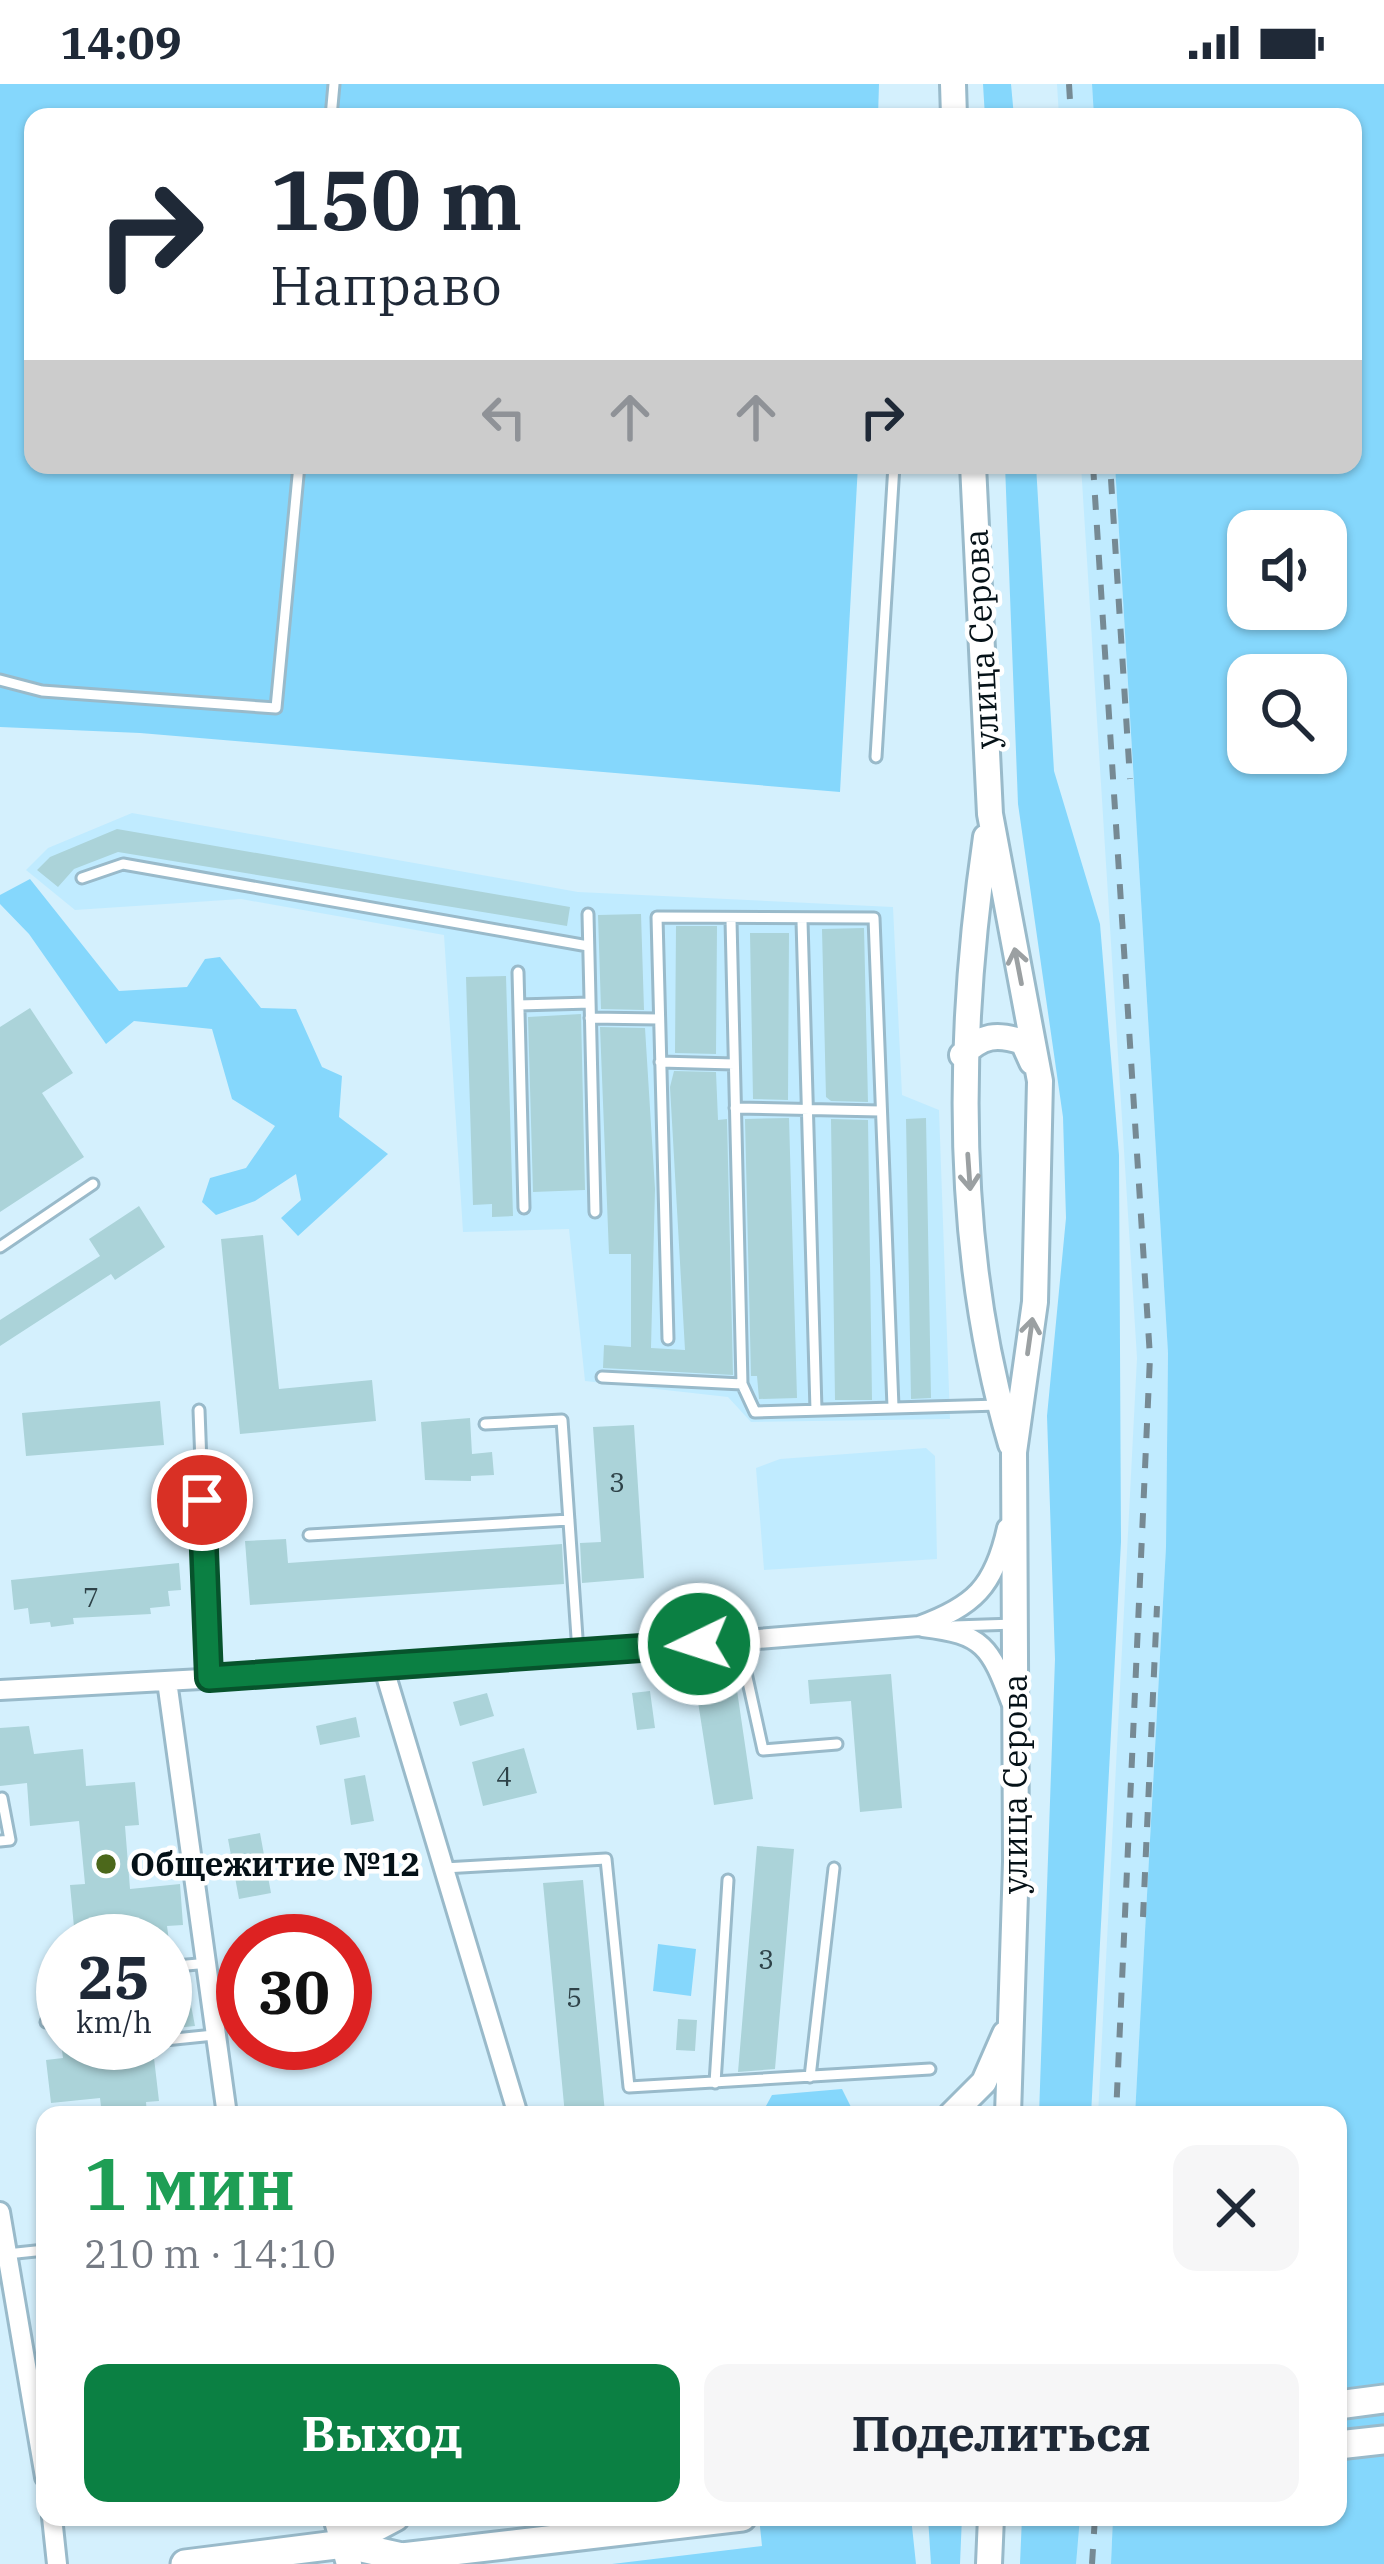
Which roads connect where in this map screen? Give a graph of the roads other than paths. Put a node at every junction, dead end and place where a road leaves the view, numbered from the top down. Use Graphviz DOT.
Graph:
graph roads {
  1 [pos="297,474"];
  2 [pos="892,474"];
  3 [pos="973,474"];
  4 [pos="0,680"];
  5 [pos="876,757"];
  6 [pos="990,814"];
  7 [pos="82,878"];
  8 [pos="587,914"];
  9 [pos="731,920"];
  10 [pos="802,921"];
  11 [pos="589,946"];
  12 [pos="518,972"];
  13 [pos="590,1003"];
  14 [pos="519,1005"];
  15 [pos="590,1018"];
  16 [pos="659,1019"];
  17 [pos="962,1055"];
  18 [pos="660,1062"];
  19 [pos="734,1064"];
  20 [pos="1040,1081"];
  21 [pos="735,1108"];
  22 [pos="805,1110"];
  23 [pos="880,1111"];
  24 [pos="93,1184"];
  25 [pos="524,1208"];
  26 [pos="595,1212"];
  27 [pos="0,1246"];
  28 [pos="668,1339"];
  29 [pos="602,1377"];
  30 [pos="742,1384"];
  31 [pos="999,1405"];
  32 [pos="893,1407"];
  33 [pos="199,1410"];
  34 [pos="816,1410"];
  35 [pos="485,1424"];
  36 [pos="1013,1452"];
  37 [pos="1014,1497"];
  38 [pos="568,1520"];
  39 [pos="309,1535"];
  40 [pos="1015,1624"];
  41 [pos="919,1626"];
  42 [pos="739,1641"];
  43 [pos="578,1652"];
  44 [pos="384,1669"];
  45 [pos="209,1678"];
  46 [pos="167,1682"];
  47 [pos="0,1688"];
  48 [pos="1016,1712"];
  49 [pos="837,1744"];
  50 [pos="2,1798"];
  51 [pos="0,1841"];
  52 [pos="444,1868"];
  53 [pos="834,1868"];
  54 [pos="728,1880"];
  55 [pos="209,1963"];
  56 [pos="192,1965"];
  57 [pos="216,2013"];
  58 [pos="1011,2021"];
  59 [pos="930,2069"];
  60 [pos="222,2070"];
  61 [pos="810,2077"];
  62 [pos="715,2083"];
  63 [pos="1008,2104"];
  64 [pos="225,2106"];
  65 [pos="515,2106"];
  66 [pos="963,2106"];
  67 [pos="0,2212"];
  68 [pos="36,2250"];
  69 [pos="7,2254"];
  70 [pos="1384,2399"];
  71 [pos="1347,2404"];
  72 [pos="36,2424"];
  73 [pos="1384,2440"];
  74 [pos="1347,2444"];
  75 [pos="53,2526"];
  76 [pos="376,2526"];
  77 [pos="670,2526"];
  78 [pos="991,2526"];
  79 [pos="343,2542"];
  80 [pos="57,2564"];
  81 [pos="184,2564"];
  82 [pos="988,2564"];
  1 -- 4 [label="lane"];
  2 -- 5 [label="lane"];
  3 -- 6 [label="street, улица Серова"];
  6 -- 17 [label="street, улица Серова"];
  20 -- 6 [label="street, улица Серова, one-way"];
  7 -- 11 [label="lane"];
  8 -- 11 [label="lane"];
  9 -- 10 [label="lane"];
  9 -- 16 [label="lane"];
  9 -- 19 [label="lane"];
  10 -- 22 [label="lane"];
  10 -- 23 [label="lane"];
  11 -- 13 [label="lane"];
  12 -- 14 [label="lane"];
  13 -- 14 [label="lane"];
  13 -- 15 [label="lane"];
  14 -- 25 [label="lane"];
  15 -- 16 [label="lane"];
  15 -- 26 [label="lane"];
  16 -- 18 [label="lane"];
  17 -- 20 [label="street"];
  17 -- 31 [label="street, улица Серова, one-way"];
  18 -- 19 [label="lane"];
  18 -- 28 [label="lane"];
  19 -- 21 [label="lane"];
  36 -- 20 [label="street, улица Серова, one-way"];
  21 -- 22 [label="lane"];
  21 -- 30 [label="lane"];
  22 -- 23 [label="lane"];
  22 -- 34 [label="lane"];
  23 -- 32 [label="lane"];
  24 -- 27 [label="lane"];
  29 -- 30 [label="lane"];
  30 -- 34 [label="lane"];
  31 -- 32 [label="lane"];
  31 -- 36 [label="street, улица Серова"];
  32 -- 34 [label="lane"];
  33 -- 45 [label="lane"];
  35 -- 38 [label="lane"];
  36 -- 37 [label="street, улица Серова"];
  37 -- 40 [label="street, улица Серова"];
  37 -- 41 [label="street"];
  38 -- 39 [label="lane"];
  38 -- 43 [label="lane"];
  40 -- 41 [label="lane"];
  40 -- 48 [label="street, улица Серова"];
  41 -- 42 [label="street"];
  41 -- 48 [label="street"];
  42 -- 43 [label="street"];
  42 -- 49 [label="lane"];
  43 -- 44 [label="street"];
  44 -- 45 [label="street"];
  44 -- 52 [label="street"];
  45 -- 46 [label="street"];
  46 -- 47 [label="street"];
  46 -- 55 [label="street"];
  48 -- 58 [label="street, улица Серова"];
  50 -- 51 [label="lane"];
  52 -- 62 [label="lane"];
  52 -- 65 [label="street"];
  53 -- 61 [label="lane"];
  54 -- 62 [label="lane"];
  55 -- 56 [label="lane"];
  55 -- 57 [label="street"];
  58 -- 63 [label="street, улица Серова"];
  58 -- 66 [label="street"];
  59 -- 61 [label="lane"];
  60 -- 64 [label="street"];
  61 -- 62 [label="lane"];
  67 -- 69 [label="street"];
  68 -- 69 [label="lane"];
  69 -- 72 [label="street"];
  70 -- 71 [label="main road"];
  73 -- 74 [label="main road"];
  75 -- 80 [label="street"];
  76 -- 79 [label="main road"];
  77 -- 79 [label="main road"];
  78 -- 82 [label="street"];
  79 -- 81 [label="main road"];
}
